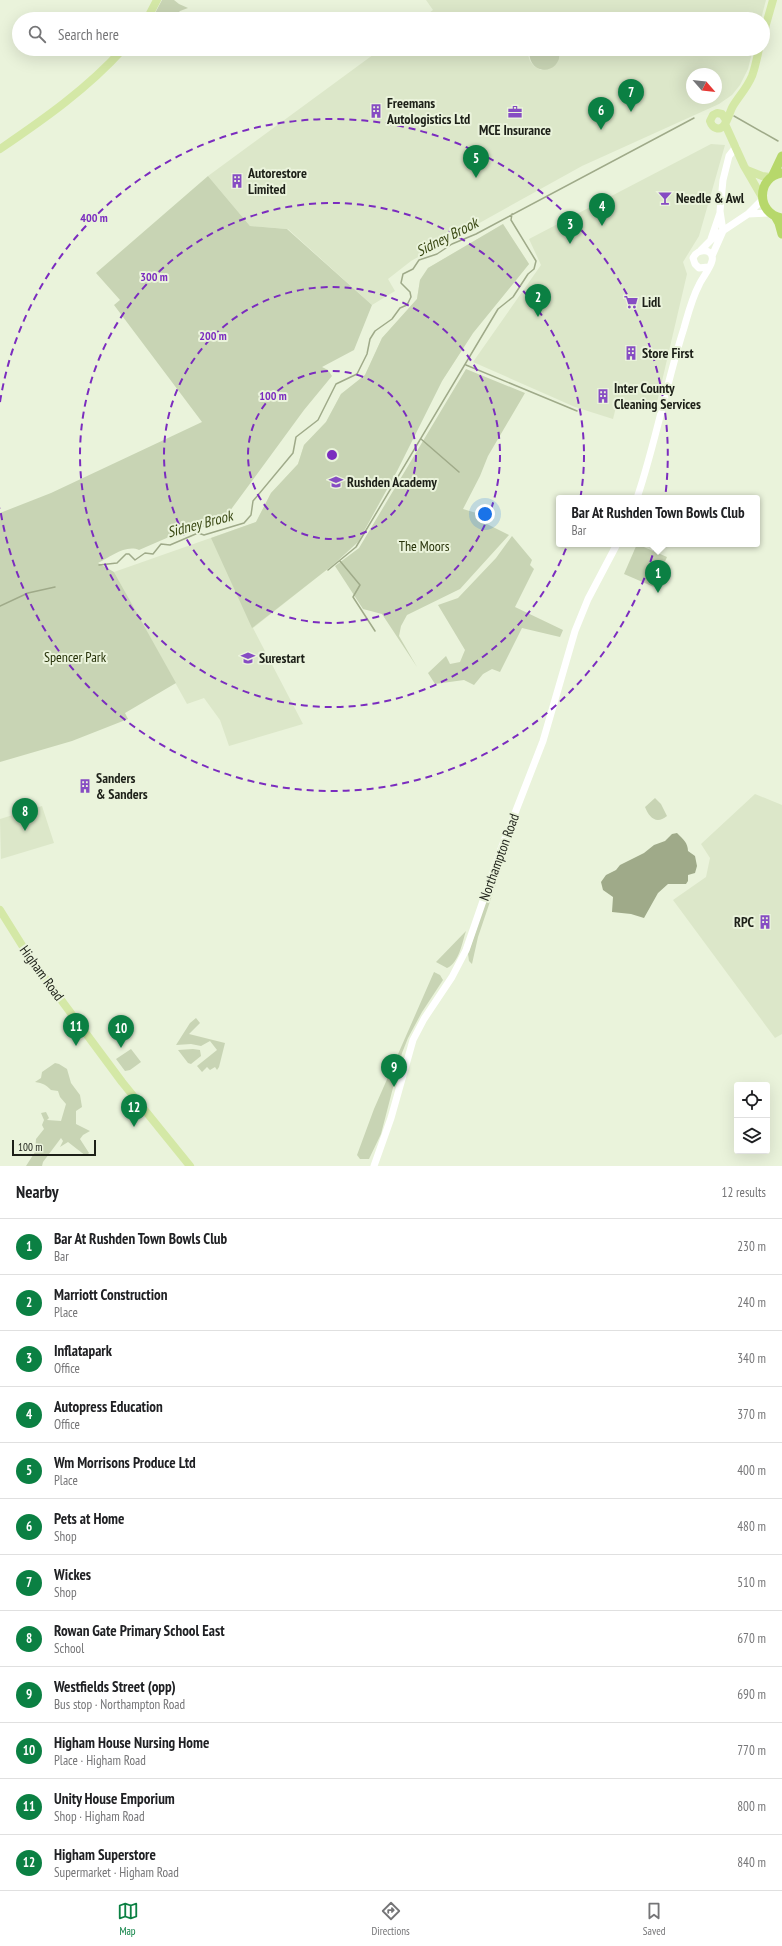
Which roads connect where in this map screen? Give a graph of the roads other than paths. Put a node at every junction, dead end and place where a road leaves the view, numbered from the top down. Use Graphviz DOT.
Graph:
graph roads {
  1 [pos="157,0"];
  2 [pos="773,0"];
  3 [pos="151,12"];
  4 [pos="770,12"];
  5 [pos="116,56"];
  6 [pos="758,56"];
  7 [pos="734,105"];
  8 [pos="720,113"];
  9 [pos="723,124"];
  10 [pos="736,147"];
  11 [pos="0,149"];
  12 [pos="782,156"];
  13 [pos="746,170"];
  14 [pos="775,175"];
  15 [pos="762,198"];
  16 [pos="720,211"];
  17 [pos="748,214"];
  18 [pos="776,216"];
  19 [pos="722,231"];
  20 [pos="782,234"];
  21 [pos="711,240"];
  22 [pos="701,250"];
  23 [pos="712,256"];
  24 [pos="698,267"];
  25 [pos="708,267"];
  26 [pos="699,285"];
  27 [pos="638,495"];
  28 [pos="615,547"];
  29 [pos="0,910"];
  30 [pos="190,1166"];
  31 [pos="374,1166"];
  1 -- 3 [label="main road"];
  2 -- 4 [label="main road"];
  5 -- 11 [label="main road"];
  6 -- 7 [label="main road"];
  7 -- 8 [label="main road"];
  7 -- 9 [label="main road"];
  8 -- 9 [label="main road"];
  8 -- 9 [label="main road"];
  9 -- 10 [label="main road"];
  10 -- 13 [label="main road"];
  10 -- 16 [label="main road"];
  12 -- 14 [label="highway"];
  13 -- 14 [label="main road"];
  13 -- 15 [label="main road"];
  14 -- 15 [label="highway"];
  15 -- 17 [label="main road"];
  15 -- 18 [label="highway"];
  16 -- 19 [label="main road"];
  16 -- 21 [label="main road"];
  17 -- 18 [label="main road"];
  17 -- 19 [label="main road"];
  18 -- 20 [label="highway"];
  19 -- 21 [label="main road"];
  19 -- 23 [label="main road"];
  21 -- 22 [label="main road"];
  22 -- 23 [label="main road"];
  22 -- 24 [label="main road"];
  23 -- 25 [label="main road"];
  24 -- 25 [label="main road"];
  24 -- 26 [label="main road"];
  25 -- 26 [label="main road"];
  26 -- 27 [label="main road"];
  28 -- 31 [label="main road, Northampton Road"];
  29 -- 30 [label="main road, Higham Road"];
}
